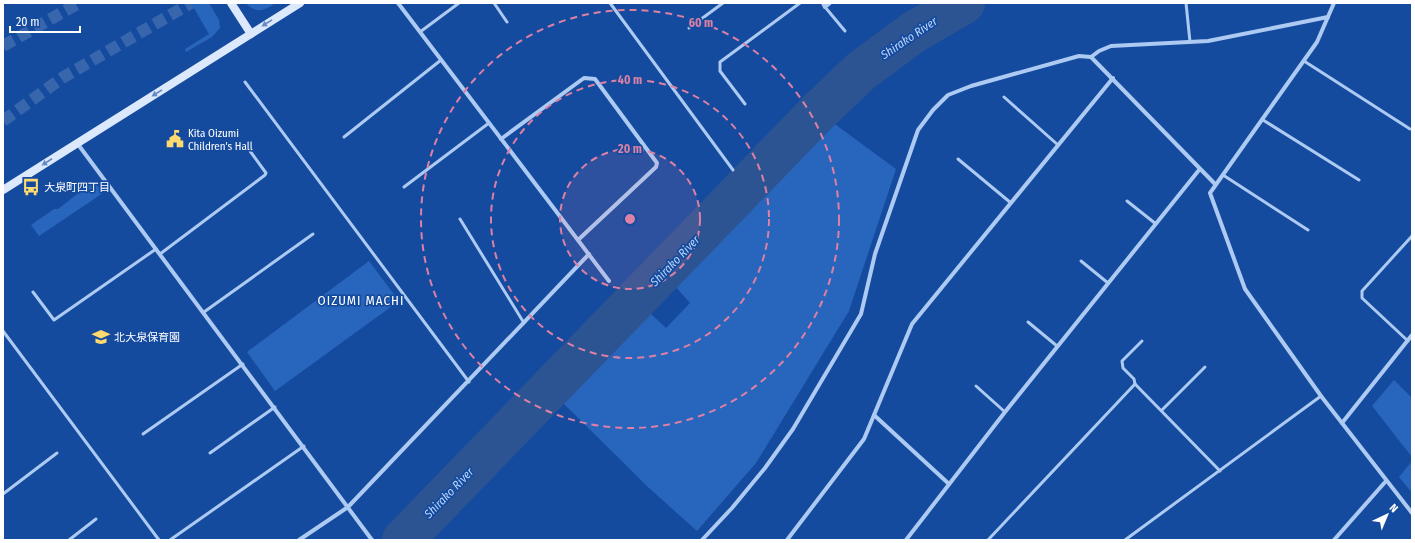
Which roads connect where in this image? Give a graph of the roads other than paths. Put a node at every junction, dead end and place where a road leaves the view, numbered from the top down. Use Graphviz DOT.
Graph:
graph roads {
  1 [pos="231,3"];
  2 [pos="300,3"];
  3 [pos="398,3"];
  4 [pos="460,3"];
  5 [pos="494,3"];
  6 [pos="610,3"];
  7 [pos="723,3"];
  8 [pos="800,3"];
  9 [pos="830,3"];
  10 [pos="1186,3"];
  11 [pos="1334,3"];
  12 [pos="824,5"];
  13 [pos="1328,17"];
  14 [pos="508,22"];
  15 [pos="689,28"];
  16 [pos="845,31"];
  17 [pos="420,32"];
  18 [pos="251,34"];
  19 [pos="1190,42"];
  20 [pos="1090,57"];
  21 [pos="441,60"];
  22 [pos="1304,61"];
  23 [pos="1113,78"];
  24 [pos="245,82"];
  25 [pos="1004,97"];
  26 [pos="745,104"];
  27 [pos="1263,120"];
  28 [pos="489,123"];
  29 [pos="1410,129"];
  30 [pos="344,136"];
  31 [pos="501,139"];
  32 [pos="77,143"];
  33 [pos="1058,145"];
  34 [pos="250,151"];
  35 [pos="958,159"];
  36 [pos="733,170"];
  37 [pos="1200,170"];
  38 [pos="1223,175"];
  39 [pos="1359,180"];
  40 [pos="1215,184"];
  41 [pos="404,187"];
  42 [pos="3,190"];
  43 [pos="1127,201"];
  44 [pos="1011,203"];
  45 [pos="460,219"];
  46 [pos="1156,224"];
  47 [pos="1308,230"];
  48 [pos="313,234"];
  49 [pos="1412,236"];
  50 [pos="578,240"];
  51 [pos="156,249"];
  52 [pos="160,254"];
  53 [pos="589,254"];
  54 [pos="1081,261"];
  55 [pos="609,281"];
  56 [pos="1108,283"];
  57 [pos="33,292"];
  58 [pos="204,312"];
  59 [pos="1028,322"];
  60 [pos="524,323"];
  61 [pos="3,331"];
  62 [pos="1412,335"];
  63 [pos="1142,341"];
  64 [pos="1408,341"];
  65 [pos="1057,346"];
  66 [pos="243,364"];
  67 [pos="1205,367"];
  68 [pos="468,382"];
  69 [pos="1135,384"];
  70 [pos="976,386"];
  71 [pos="1321,396"];
  72 [pos="275,407"];
  73 [pos="1162,410"];
  74 [pos="1004,412"];
  75 [pos="874,414"];
  76 [pos="1342,423"];
  77 [pos="142,434"];
  78 [pos="304,446"];
  79 [pos="57,452"];
  80 [pos="210,453"];
  81 [pos="1220,471"];
  82 [pos="1386,481"];
  83 [pos="949,484"];
  84 [pos="3,494"];
  85 [pos="348,507"];
  86 [pos="1412,512"];
  87 [pos="96,519"];
  88 [pos="69,540"];
  89 [pos="159,540"];
  90 [pos="170,540"];
  91 [pos="299,540"];
  92 [pos="372,540"];
  93 [pos="702,540"];
  94 [pos="787,540"];
  95 [pos="906,540"];
  96 [pos="988,540"];
  97 [pos="1125,540"];
  98 [pos="1334,540"];
  1 -- 18 [label="street"];
  2 -- 18 [label="street, one-way"];
  3 -- 17 [label="street"];
  4 -- 17 [label="lane"];
  5 -- 14 [label="lane"];
  6 -- 36 [label="lane"];
  7 -- 15 [label="lane"];
  8 -- 26 [label="lane"];
  9 -- 12 [label="street"];
  10 -- 19 [label="lane"];
  11 -- 13 [label="street"];
  12 -- 16 [label="lane"];
  13 -- 19 [label="street"];
  13 -- 22 [label="street"];
  17 -- 21 [label="street"];
  18 -- 32 [label="street, one-way"];
  19 -- 20 [label="street"];
  20 -- 23 [label="street"];
  20 -- 93 [label="street"];
  21 -- 28 [label="street"];
  21 -- 30 [label="lane"];
  22 -- 27 [label="street"];
  22 -- 29 [label="lane"];
  23 -- 33 [label="street"];
  23 -- 37 [label="street"];
  24 -- 68 [label="lane"];
  25 -- 33 [label="lane"];
  27 -- 38 [label="street"];
  27 -- 39 [label="lane"];
  28 -- 31 [label="street"];
  28 -- 41 [label="lane"];
  31 -- 50 [label="street"];
  31 -- 50 [label="street"];
  32 -- 42 [label="street, one-way"];
  32 -- 51 [label="street"];
  33 -- 44 [label="street"];
  34 -- 52 [label="lane"];
  35 -- 44 [label="lane"];
  37 -- 40 [label="street"];
  37 -- 46 [label="street"];
  38 -- 40 [label="street"];
  38 -- 47 [label="lane"];
  40 -- 71 [label="street"];
  43 -- 46 [label="lane"];
  44 -- 75 [label="street"];
  45 -- 60 [label="lane"];
  46 -- 56 [label="street"];
  48 -- 58 [label="lane"];
  49 -- 64 [label="lane"];
  50 -- 53 [label="street"];
  51 -- 52 [label="street"];
  51 -- 57 [label="lane"];
  52 -- 58 [label="street"];
  53 -- 55 [label="street"];
  53 -- 60 [label="street"];
  54 -- 56 [label="lane"];
  56 -- 65 [label="street"];
  58 -- 66 [label="street"];
  59 -- 65 [label="lane"];
  60 -- 68 [label="street"];
  61 -- 89 [label="lane"];
  62 -- 64 [label="street"];
  63 -- 69 [label="lane"];
  64 -- 76 [label="street"];
  65 -- 74 [label="street"];
  66 -- 72 [label="street"];
  66 -- 77 [label="lane"];
  67 -- 73 [label="lane"];
  68 -- 85 [label="street"];
  69 -- 73 [label="lane"];
  69 -- 96 [label="lane"];
  70 -- 74 [label="lane"];
  71 -- 76 [label="street"];
  71 -- 81 [label="lane"];
  72 -- 78 [label="street"];
  72 -- 80 [label="lane"];
  73 -- 81 [label="lane"];
  74 -- 83 [label="street"];
  75 -- 83 [label="street"];
  75 -- 94 [label="street"];
  76 -- 82 [label="street"];
  78 -- 85 [label="street"];
  78 -- 90 [label="lane"];
  79 -- 84 [label="lane"];
  81 -- 97 [label="lane"];
  82 -- 86 [label="street"];
  82 -- 98 [label="street"];
  83 -- 95 [label="street"];
  85 -- 91 [label="street"];
  85 -- 92 [label="street"];
  87 -- 88 [label="lane"];
}
